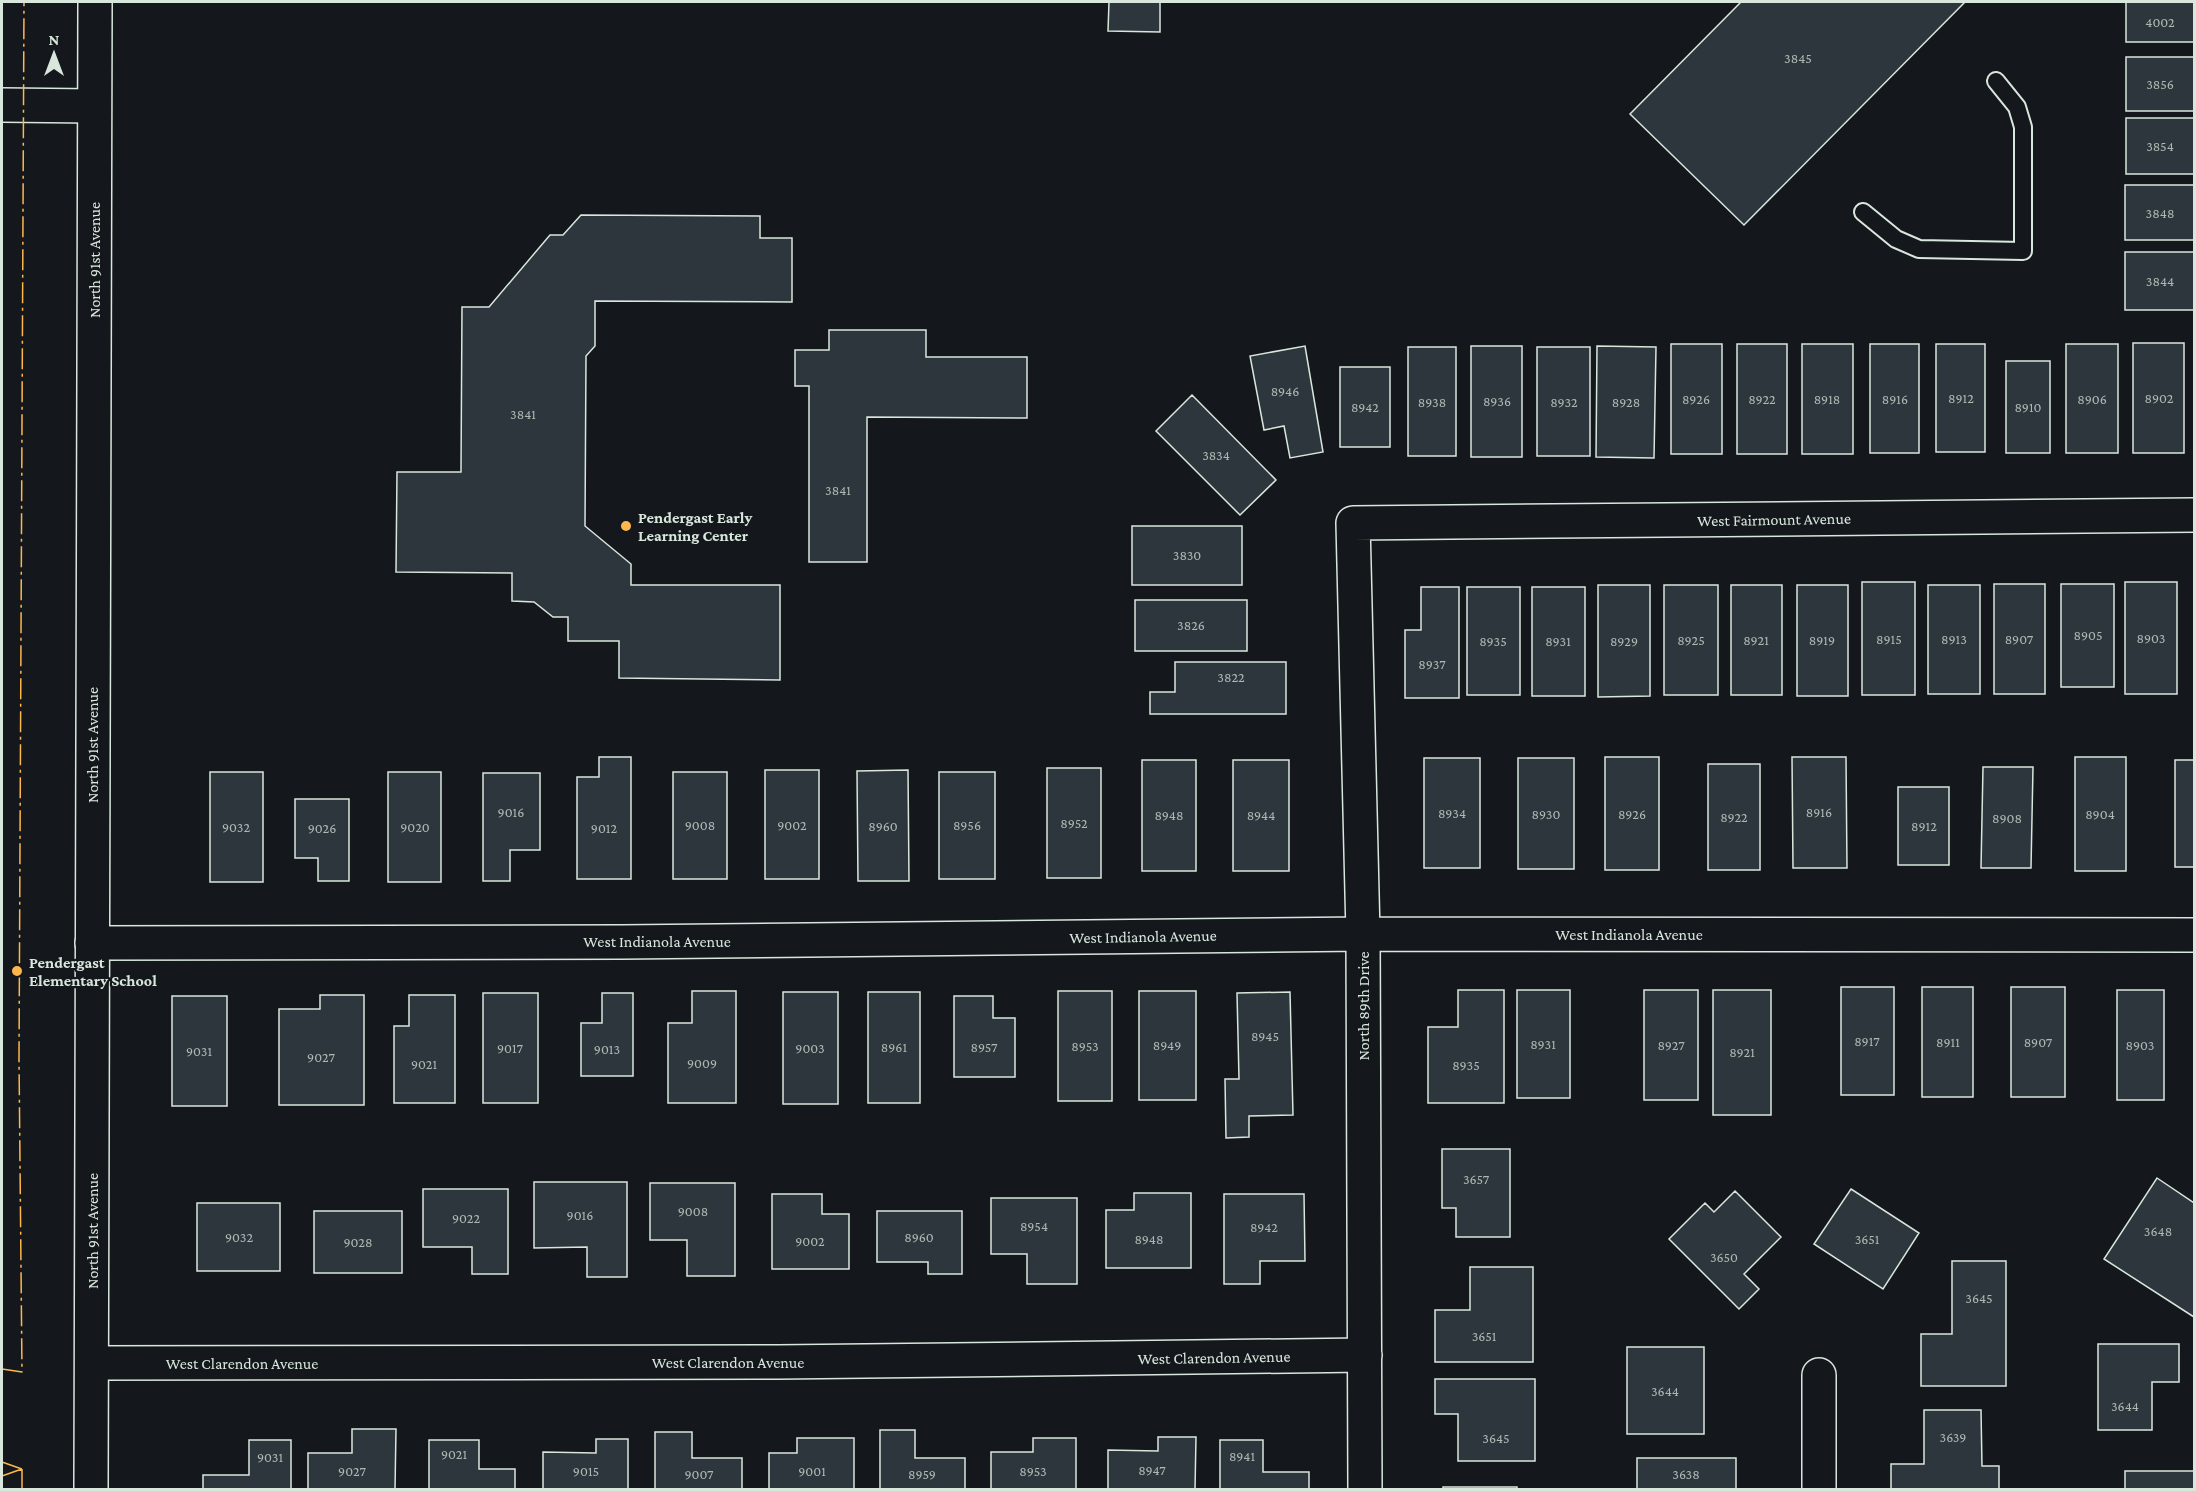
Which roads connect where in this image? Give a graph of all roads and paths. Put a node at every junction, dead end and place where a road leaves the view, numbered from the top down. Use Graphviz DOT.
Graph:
graph roads {
  1 [pos="95,2"];
  2 [pos="1995,81"];
  3 [pos="2,105"];
  4 [pos="94,106"];
  5 [pos="1863,212"];
  6 [pos="2194,515"];
  7 [pos="1353,523"];
  8 [pos="1363,934"];
  9 [pos="2194,935"];
  10 [pos="92,943"];
  11 [pos="1365,1355"];
  12 [pos="92,1363"];
  13 [pos="1819,1375"];
  14 [pos="91,1490"];
  15 [pos="1365,1490"];
  16 [pos="1819,1490"];
  1 -- 4 [label="street, North 91st Avenue"];
  2 -- 5 [label="lane"];
  3 -- 4 [label="street"];
  4 -- 10 [label="street, North 91st Avenue"];
  6 -- 7 [label="street, West Fairmount Avenue"];
  7 -- 8 [label="street, North 89th Drive"];
  8 -- 9 [label="street, West Indianola Avenue"];
  8 -- 10 [label="street, West Indianola Avenue"];
  8 -- 11 [label="street, North 89th Drive"];
  10 -- 12 [label="street, North 91st Avenue"];
  11 -- 12 [label="street, West Clarendon Avenue"];
  11 -- 15 [label="street, North 89th Drive"];
  12 -- 14 [label="street, North 91st Avenue"];
  13 -- 16 [label="street"];
}
